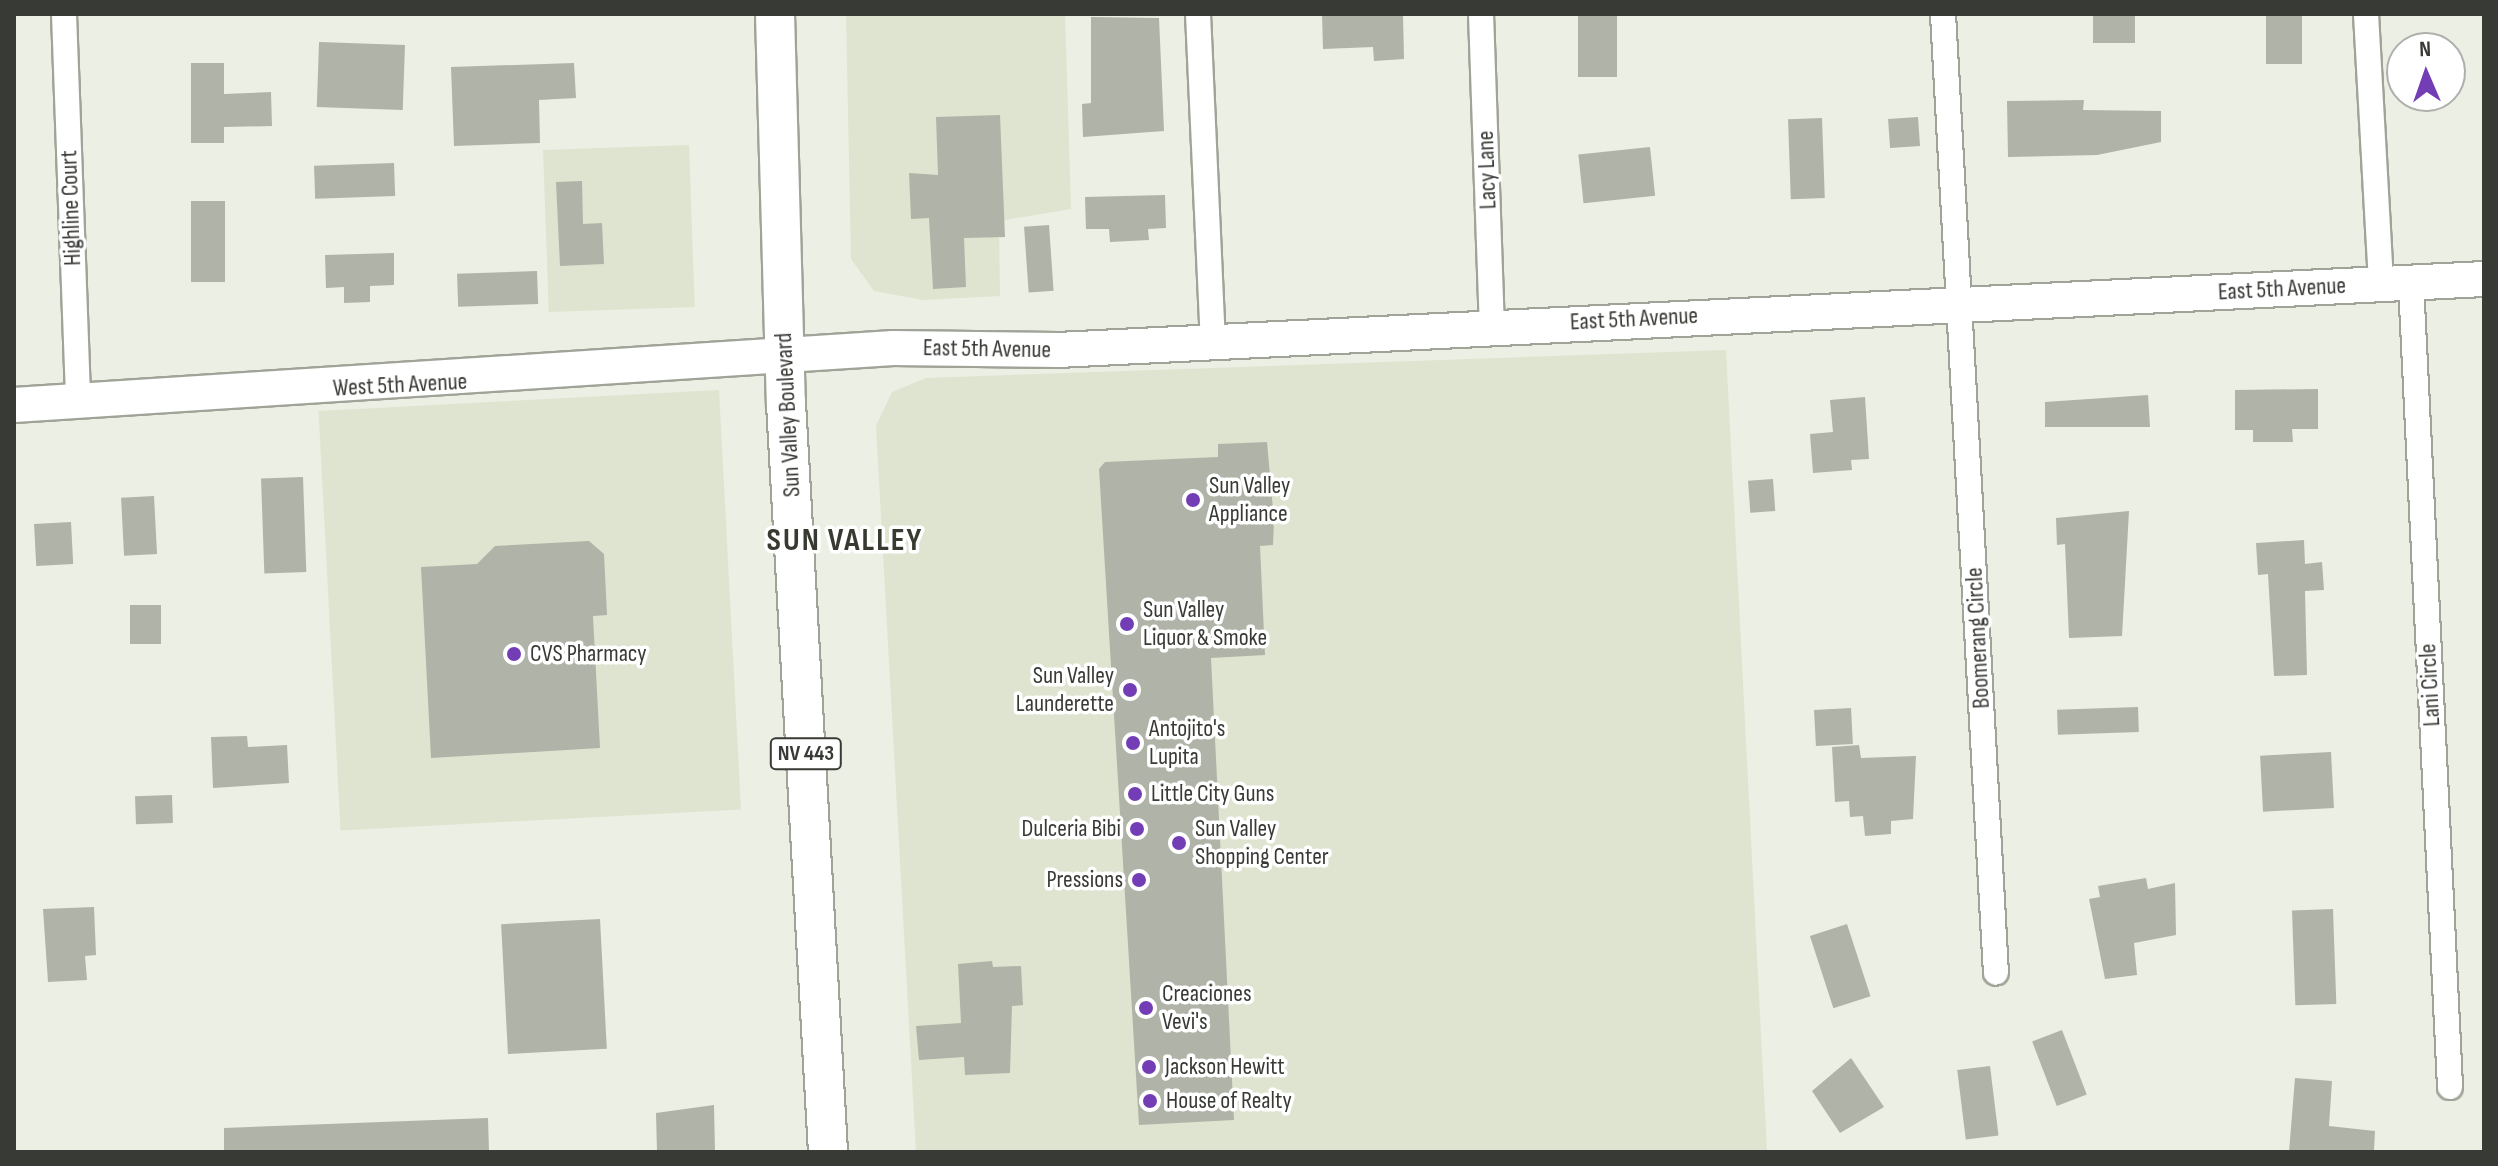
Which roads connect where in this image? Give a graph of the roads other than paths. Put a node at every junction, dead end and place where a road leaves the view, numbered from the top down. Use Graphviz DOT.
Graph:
graph roads {
  1 [pos="64,14"];
  2 [pos="775,14"];
  3 [pos="1198,14"];
  4 [pos="1481,14"];
  5 [pos="1943,14"];
  6 [pos="2366,14"];
  7 [pos="2484,279"];
  8 [pos="2396,283"];
  9 [pos="1959,304"];
  10 [pos="1492,326"];
  11 [pos="1213,340"];
  12 [pos="785,356"];
  13 [pos="78,402"];
  14 [pos="14,405"];
  15 [pos="1996,973"];
  16 [pos="2450,1087"];
  17 [pos="828,1152"];
  1 -- 13 [label="street, Highline Court"];
  2 -- 12 [label="main road, Sun Valley Boulevard / NV 443"];
  3 -- 11 [label="street"];
  4 -- 10 [label="street, Lacy Lane"];
  5 -- 9 [label="street, Boomerang Circle"];
  6 -- 8 [label="street, Lani Circle"];
  7 -- 8 [label="street, East 5th Avenue"];
  8 -- 9 [label="street, East 5th Avenue"];
  8 -- 16 [label="street, Lani Circle"];
  9 -- 10 [label="street, East 5th Avenue"];
  9 -- 15 [label="street, Boomerang Circle"];
  10 -- 11 [label="street, East 5th Avenue"];
  11 -- 12 [label="street, East 5th Avenue"];
  12 -- 13 [label="street, West 5th Avenue"];
  12 -- 17 [label="main road, Sun Valley Boulevard / NV 443"];
  13 -- 14 [label="street, West 5th Avenue"];
}
